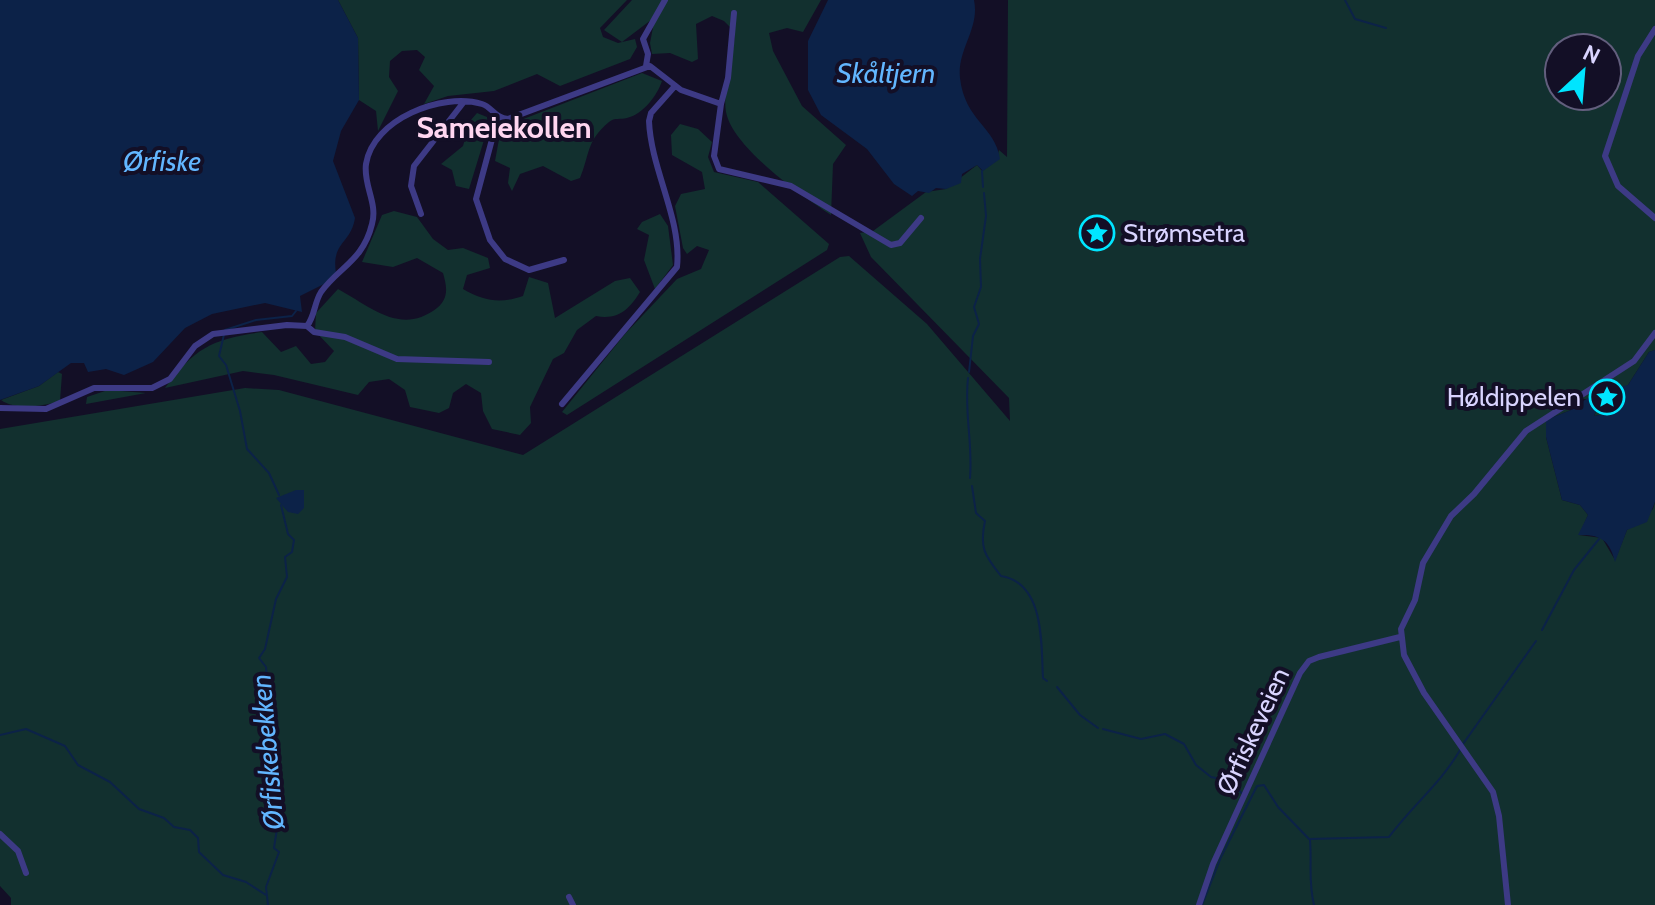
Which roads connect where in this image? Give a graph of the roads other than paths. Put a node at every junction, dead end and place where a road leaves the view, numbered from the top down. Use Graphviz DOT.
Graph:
graph roads {
  1 [pos="665,0"];
  2 [pos="734,13"];
  3 [pos="1655,29"];
  4 [pos="646,66"];
  5 [pos="675,86"];
  6 [pos="463,103"];
  7 [pos="721,104"];
  8 [pos="498,117"];
  9 [pos="421,214"];
  10 [pos="921,218"];
  11 [pos="1655,218"];
  12 [pos="564,260"];
  13 [pos="304,326"];
  14 [pos="1655,333"];
  15 [pos="489,362"];
  16 [pos="562,404"];
  17 [pos="0,408"];
  18 [pos="1400,637"];
  19 [pos="0,834"];
  20 [pos="26,873"];
  21 [pos="569,897"];
  22 [pos="573,905"];
  23 [pos="1199,905"];
  24 [pos="1508,905"];
  1 -- 4 [label="street"];
  2 -- 7 [label="street"];
  3 -- 11 [label="street"];
  4 -- 5 [label="street"];
  4 -- 8 [label="street"];
  5 -- 7 [label="street"];
  5 -- 16 [label="street"];
  6 -- 8 [label="street"];
  6 -- 9 [label="street"];
  6 -- 13 [label="street"];
  7 -- 10 [label="street"];
  8 -- 12 [label="street"];
  13 -- 15 [label="street"];
  13 -- 17 [label="street"];
  14 -- 18 [label="street"];
  18 -- 23 [label="street, Ørfiskeveien"];
  18 -- 24 [label="street"];
  19 -- 20 [label="street"];
  21 -- 22 [label="street"];
}
